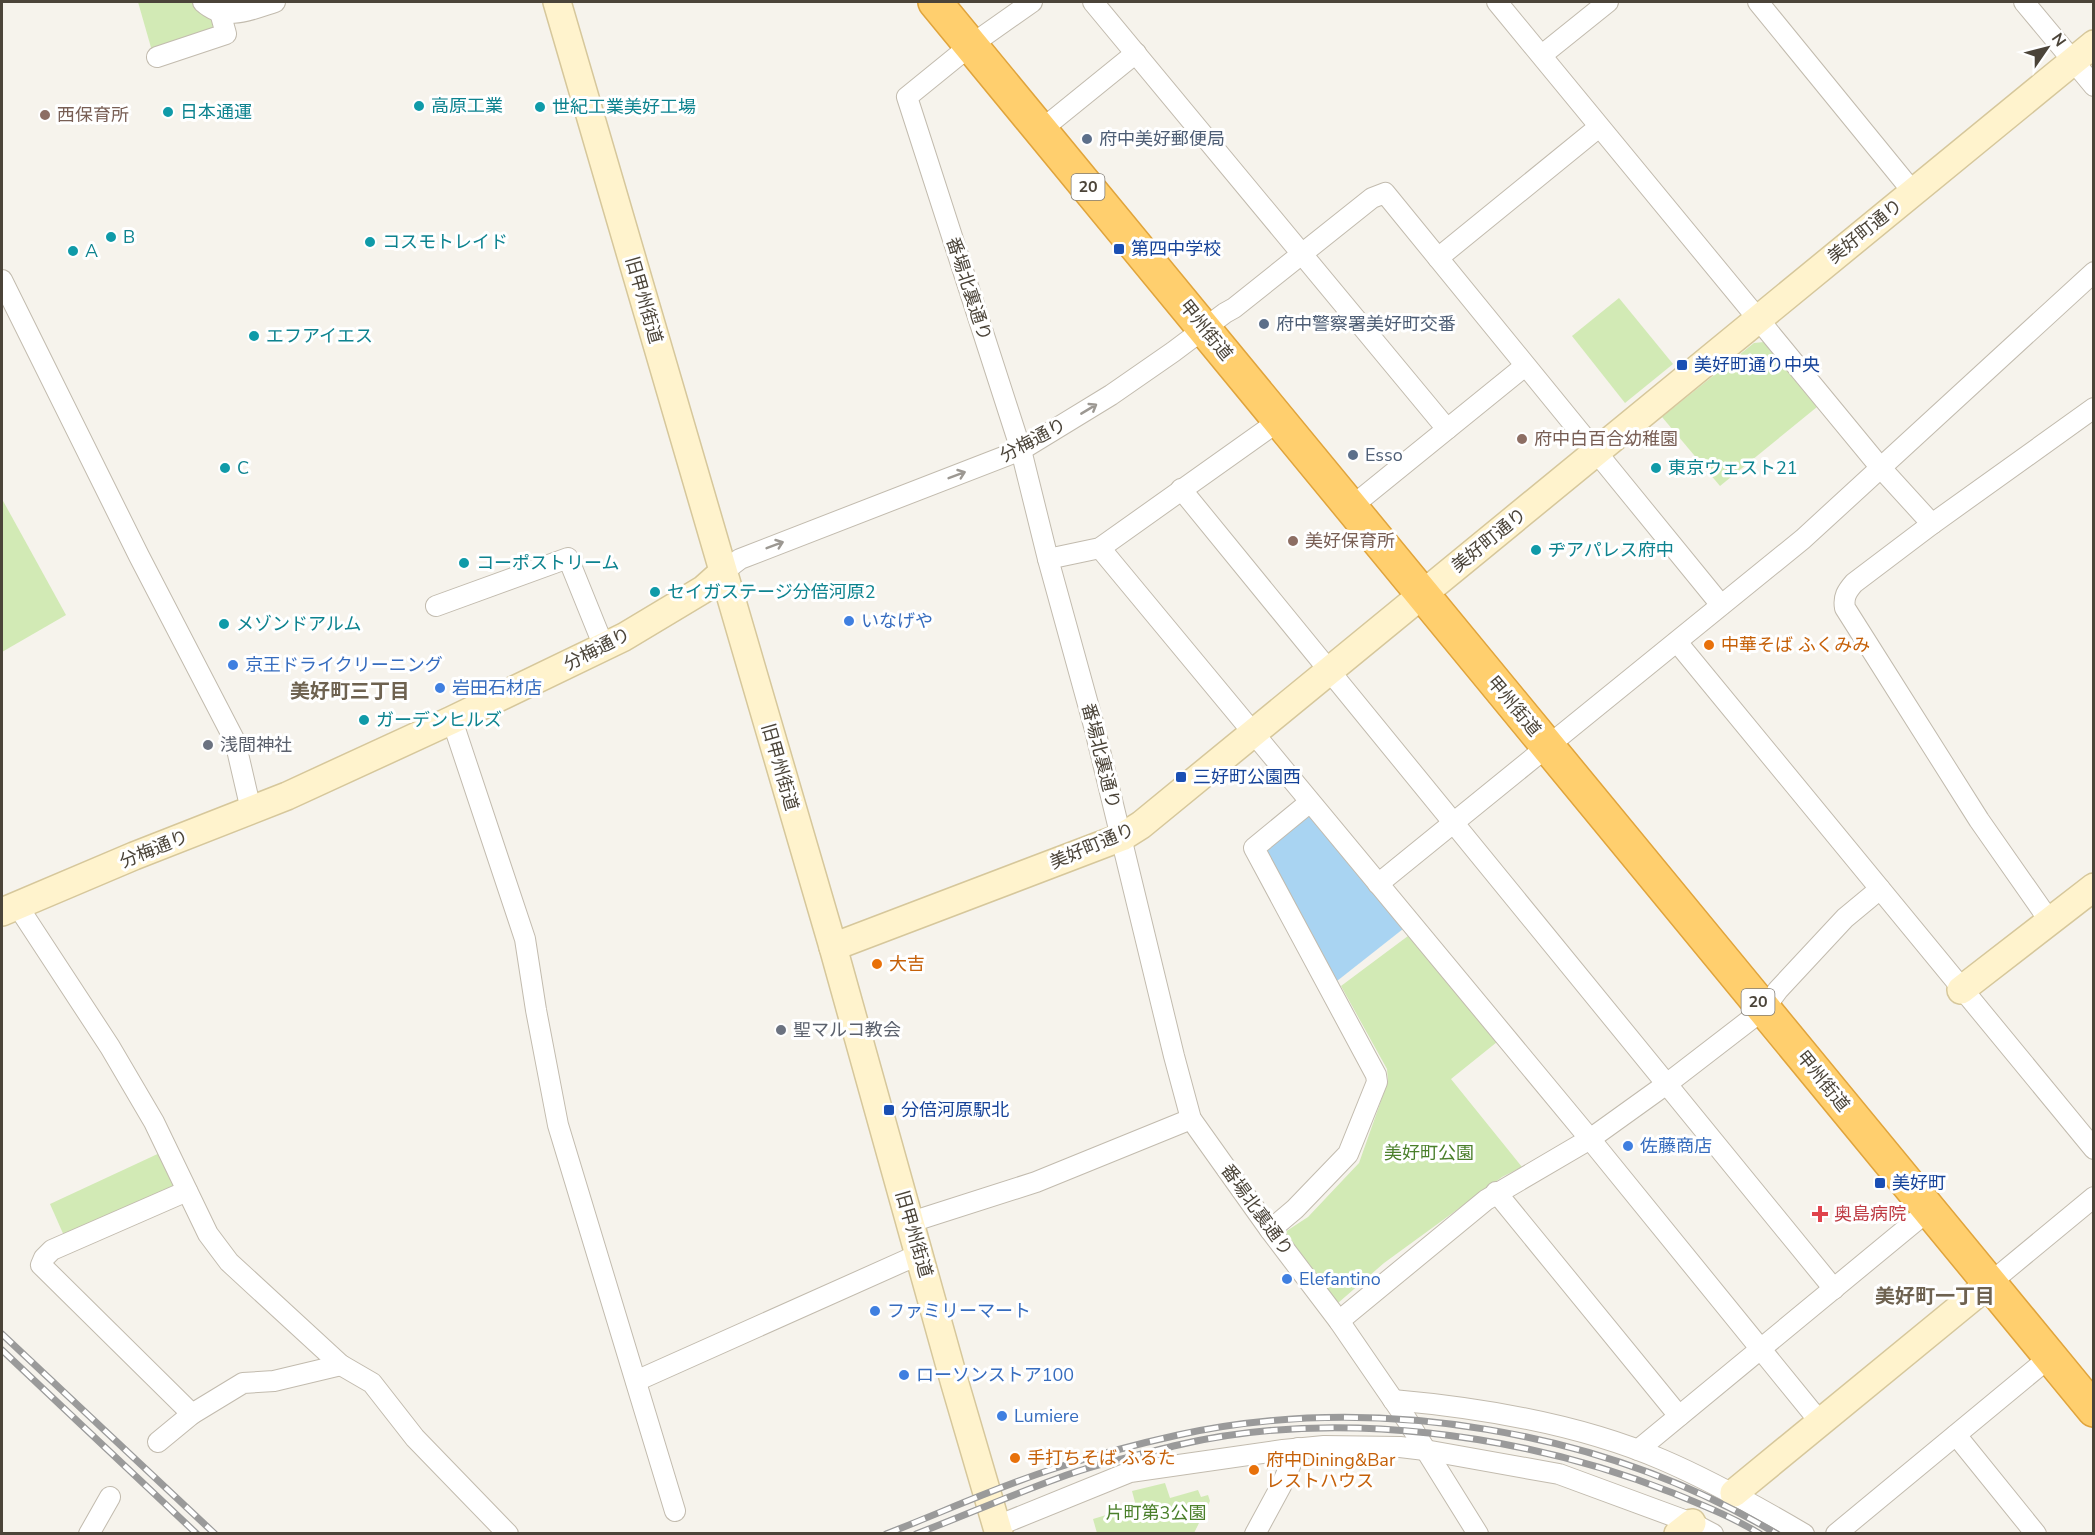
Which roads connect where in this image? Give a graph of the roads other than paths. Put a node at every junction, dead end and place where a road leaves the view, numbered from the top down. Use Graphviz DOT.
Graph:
graph roads {
  1 [pos="203,2"];
  2 [pos="275,2"];
  3 [pos="557,2"];
  4 [pos="936,2"];
  5 [pos="1032,2"];
  6 [pos="1093,2"];
  7 [pos="1497,2"];
  8 [pos="1608,2"];
  9 [pos="1758,2"];
  10 [pos="2024,2"];
  11 [pos="220,12"];
  12 [pos="2094,44"];
  13 [pos="971,45"];
  14 [pos="1136,53"];
  15 [pos="1542,56"];
  16 [pos="157,57"];
  17 [pos="2073,61"];
  18 [pos="2094,87"];
  19 [pos="1599,127"];
  20 [pos="1041,130"];
  21 [pos="1914,192"];
  22 [pos="1303,254"];
  23 [pos="1438,258"];
  24 [pos="2094,272"];
  25 [pos="2,280"];
  26 [pos="1757,320"];
  27 [pos="1205,328"];
  28 [pos="1525,366"];
  29 [pos="2094,408"];
  30 [pos="1280,420"];
  31 [pos="1447,429"];
  32 [pos="1021,450"];
  33 [pos="1596,452"];
  34 [pos="1880,467"];
  35 [pos="1181,489"];
  36 [pos="1351,507"];
  37 [pos="1932,524"];
  38 [pos="1100,548"];
  39 [pos="1048,559"];
  40 [pos="723,572"];
  41 [pos="1422,594"];
  42 [pos="1721,605"];
  43 [pos="436,606"];
  44 [pos="1677,642"];
  45 [pos="604,647"];
  46 [pos="1329,671"];
  47 [pos="452,720"];
  48 [pos="1254,733"];
  49 [pos="1548,748"];
  50 [pos="1310,802"];
  51 [pos="251,810"];
  52 [pos="1454,824"];
  53 [pos="1122,837"];
  54 [pos="1378,884"];
  55 [pos="2094,887"];
  56 [pos="1880,889"];
  57 [pos="9,908"];
  58 [pos="2049,920"];
  59 [pos="833,947"];
  60 [pos="1961,990"];
  61 [pos="1764,1009"];
  62 [pos="1668,1083"];
  63 [pos="1191,1119"];
  64 [pos="1590,1139"];
  65 [pos="2094,1149"];
  66 [pos="188,1191"];
  67 [pos="1496,1192"];
  68 [pos="2094,1197"];
  69 [pos="1929,1210"];
  70 [pos="911,1222"];
  71 [pos="1270,1230"];
  72 [pos="920,1254"];
  73 [pos="1990,1283"];
  74 [pos="1834,1289"];
  75 [pos="1339,1321"];
  76 [pos="1760,1350"];
  77 [pos="2050,1357"];
  78 [pos="341,1365"];
  79 [pos="636,1381"];
  80 [pos="1393,1400"];
  81 [pos="2094,1410"];
  82 [pos="192,1414"];
  83 [pos="1679,1416"];
  84 [pos="1820,1422"];
  85 [pos="1956,1435"];
  86 [pos="158,1442"];
  87 [pos="1298,1448"];
  88 [pos="1425,1450"];
  89 [pos="1638,1450"];
  90 [pos="1734,1493"];
  91 [pos="110,1497"];
  92 [pos="675,1511"];
  93 [pos="998,1530"];
  94 [pos="1694,1530"];
  95 [pos="90,1533"];
  96 [pos="508,1533"];
  97 [pos="1255,1533"];
  98 [pos="1478,1533"];
  99 [pos="1804,1533"];
  100 [pos="1836,1533"];
  101 [pos="2036,1533"];
  1 -- 11 [label="street"];
  2 -- 11 [label="street"];
  3 -- 40 [label="street, 旧甲州街道"];
  4 -- 13 [label="highway, 甲州街道 / 20"];
  5 -- 13 [label="street"];
  6 -- 14 [label="street"];
  7 -- 15 [label="street"];
  8 -- 15 [label="street"];
  9 -- 21 [label="street"];
  10 -- 17 [label="street"];
  11 -- 16 [label="street"];
  12 -- 17 [label="street, 美好町通り"];
  13 -- 20 [label="highway, 甲州街道 / 20"];
  13 -- 32 [label="street, 番場北裏通り"];
  14 -- 20 [label="street"];
  14 -- 22 [label="street"];
  15 -- 19 [label="street"];
  17 -- 18 [label="street"];
  17 -- 21 [label="street, 美好町通り"];
  19 -- 23 [label="street"];
  19 -- 26 [label="street"];
  20 -- 27 [label="highway, 甲州街道 / 20"];
  21 -- 26 [label="street, 美好町通り"];
  22 -- 23 [label="street, 分梅通り"];
  22 -- 27 [label="street, 分梅通り"];
  22 -- 31 [label="street"];
  23 -- 28 [label="street"];
  24 -- 34 [label="street"];
  25 -- 51 [label="street"];
  26 -- 33 [label="street, 美好町通り"];
  26 -- 34 [label="street"];
  27 -- 30 [label="highway, 甲州街道 / 20"];
  32 -- 27 [label="street, 分梅通り, one-way"];
  28 -- 31 [label="street"];
  28 -- 33 [label="street"];
  29 -- 37 [label="street"];
  30 -- 35 [label="street"];
  30 -- 36 [label="highway, 甲州街道 / 20"];
  31 -- 36 [label="street"];
  32 -- 39 [label="street, 番場北裏通り"];
  40 -- 32 [label="street, 分梅通り, one-way"];
  33 -- 41 [label="street, 美好町通り"];
  33 -- 42 [label="street"];
  34 -- 37 [label="street"];
  34 -- 42 [label="street"];
  35 -- 38 [label="street"];
  35 -- 46 [label="street"];
  36 -- 41 [label="highway, 甲州街道 / 20"];
  37 -- 58 [label="street"];
  38 -- 39 [label="street"];
  38 -- 48 [label="street"];
  39 -- 53 [label="street, 番場北裏通り"];
  40 -- 45 [label="street, 分梅通り"];
  40 -- 59 [label="street, 旧甲州街道"];
  41 -- 46 [label="street, 美好町通り"];
  41 -- 49 [label="highway, 甲州街道 / 20"];
  42 -- 44 [label="street"];
  43 -- 45 [label="street"];
  44 -- 49 [label="street"];
  44 -- 56 [label="street"];
  45 -- 47 [label="street, 分梅通り"];
  46 -- 48 [label="street, 美好町通り"];
  46 -- 52 [label="street"];
  47 -- 51 [label="street, 分梅通り"];
  47 -- 79 [label="street"];
  48 -- 50 [label="street"];
  48 -- 53 [label="street, 美好町通り"];
  49 -- 52 [label="street"];
  49 -- 61 [label="highway, 甲州街道 / 20"];
  50 -- 54 [label="street"];
  50 -- 71 [label="street"];
  51 -- 57 [label="street, 分梅通り"];
  52 -- 54 [label="street"];
  52 -- 62 [label="street"];
  53 -- 59 [label="street, 美好町通り"];
  53 -- 63 [label="street, 番場北裏通り"];
  54 -- 64 [label="street"];
  55 -- 58 [label="street"];
  56 -- 60 [label="street"];
  56 -- 61 [label="street"];
  57 -- 66 [label="street"];
  58 -- 60 [label="street"];
  59 -- 70 [label="street, 旧甲州街道"];
  60 -- 65 [label="street"];
  61 -- 62 [label="street"];
  61 -- 69 [label="highway, 甲州街道 / 20"];
  62 -- 64 [label="street"];
  62 -- 74 [label="street"];
  63 -- 70 [label="street"];
  63 -- 71 [label="street, 番場北裏通り"];
  64 -- 67 [label="street"];
  64 -- 76 [label="street"];
  66 -- 78 [label="street"];
  66 -- 82 [label="street"];
  67 -- 75 [label="street"];
  67 -- 83 [label="street"];
  68 -- 73 [label="street"];
  69 -- 73 [label="highway, 甲州街道 / 20"];
  69 -- 74 [label="street"];
  70 -- 72 [label="street, 旧甲州街道"];
  71 -- 75 [label="street, 番場北裏通り"];
  72 -- 79 [label="street"];
  72 -- 93 [label="street, 旧甲州街道"];
  73 -- 77 [label="highway, 甲州街道 / 20"];
  73 -- 84 [label="street"];
  74 -- 76 [label="street"];
  75 -- 80 [label="street, 番場北裏通り"];
  76 -- 83 [label="street"];
  76 -- 84 [label="street"];
  77 -- 81 [label="highway, 甲州街道 / 20"];
  77 -- 85 [label="street"];
  78 -- 82 [label="street"];
  78 -- 96 [label="street"];
  79 -- 92 [label="street"];
  80 -- 88 [label="street, 番場北裏通り"];
  80 -- 89 [label="street"];
  82 -- 86 [label="street"];
  83 -- 89 [label="street"];
  84 -- 90 [label="street"];
  85 -- 100 [label="street"];
  85 -- 101 [label="street"];
  87 -- 88 [label="street"];
  87 -- 93 [label="street"];
  87 -- 97 [label="street"];
  88 -- 94 [label="street"];
  88 -- 98 [label="street, 番場北裏通り"];
  89 -- 90 [label="street"];
  90 -- 99 [label="street"];
  91 -- 95 [label="street"];
}
